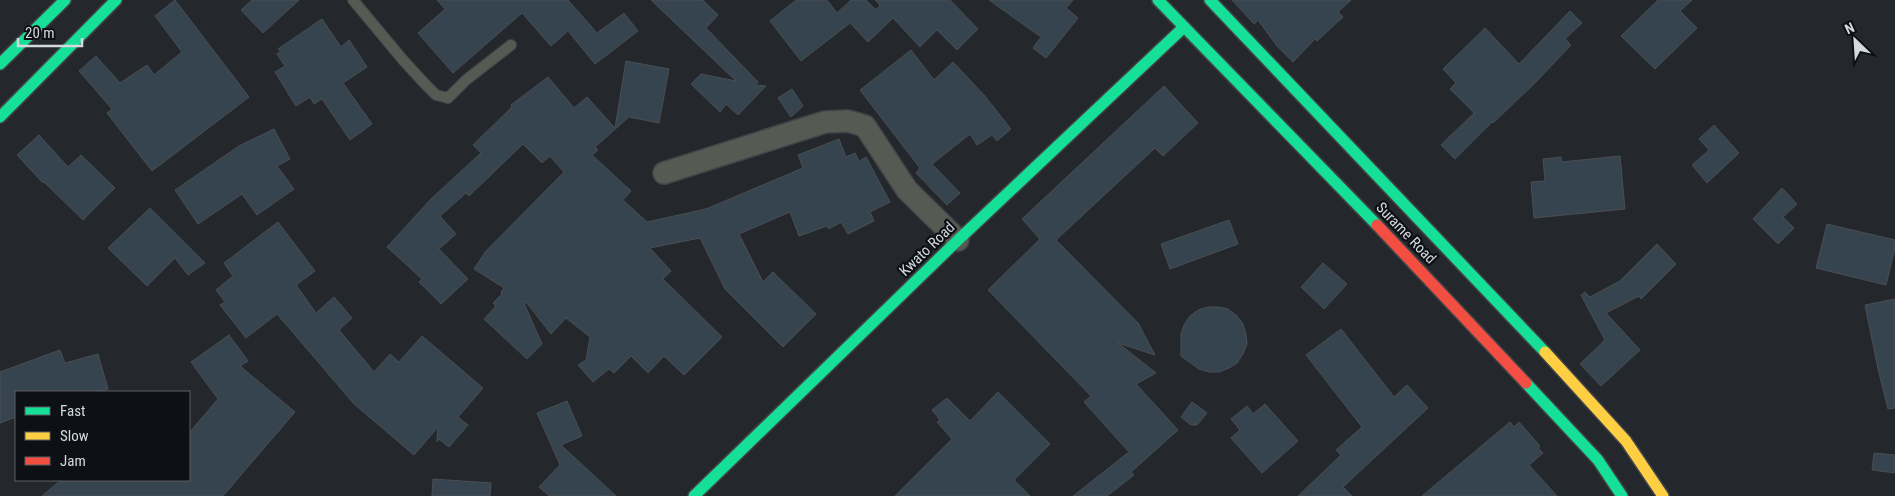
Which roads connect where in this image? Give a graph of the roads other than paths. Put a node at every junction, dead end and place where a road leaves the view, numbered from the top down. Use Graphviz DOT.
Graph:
graph roads {
  1 [pos="64,0"];
  2 [pos="116,0"];
  3 [pos="353,0"];
  4 [pos="1158,0"];
  5 [pos="1210,0"];
  6 [pos="1184,27"];
  7 [pos="510,45"];
  8 [pos="0,64"];
  9 [pos="0,116"];
  10 [pos="664,173"];
  11 [pos="958,240"];
  12 [pos="694,496"];
  13 [pos="1622,496"];
  14 [pos="1663,496"];
  1 -- 8 [label="street"];
  2 -- 9 [label="street"];
  3 -- 7 [label="lane"];
  4 -- 6 [label="street, Surame Road"];
  5 -- 14 [label="street, Surame Road"];
  6 -- 11 [label="street, Kwato Road"];
  6 -- 13 [label="street, Surame Road"];
  10 -- 11 [label="street"];
  11 -- 12 [label="street, Kwato Road"];
}
